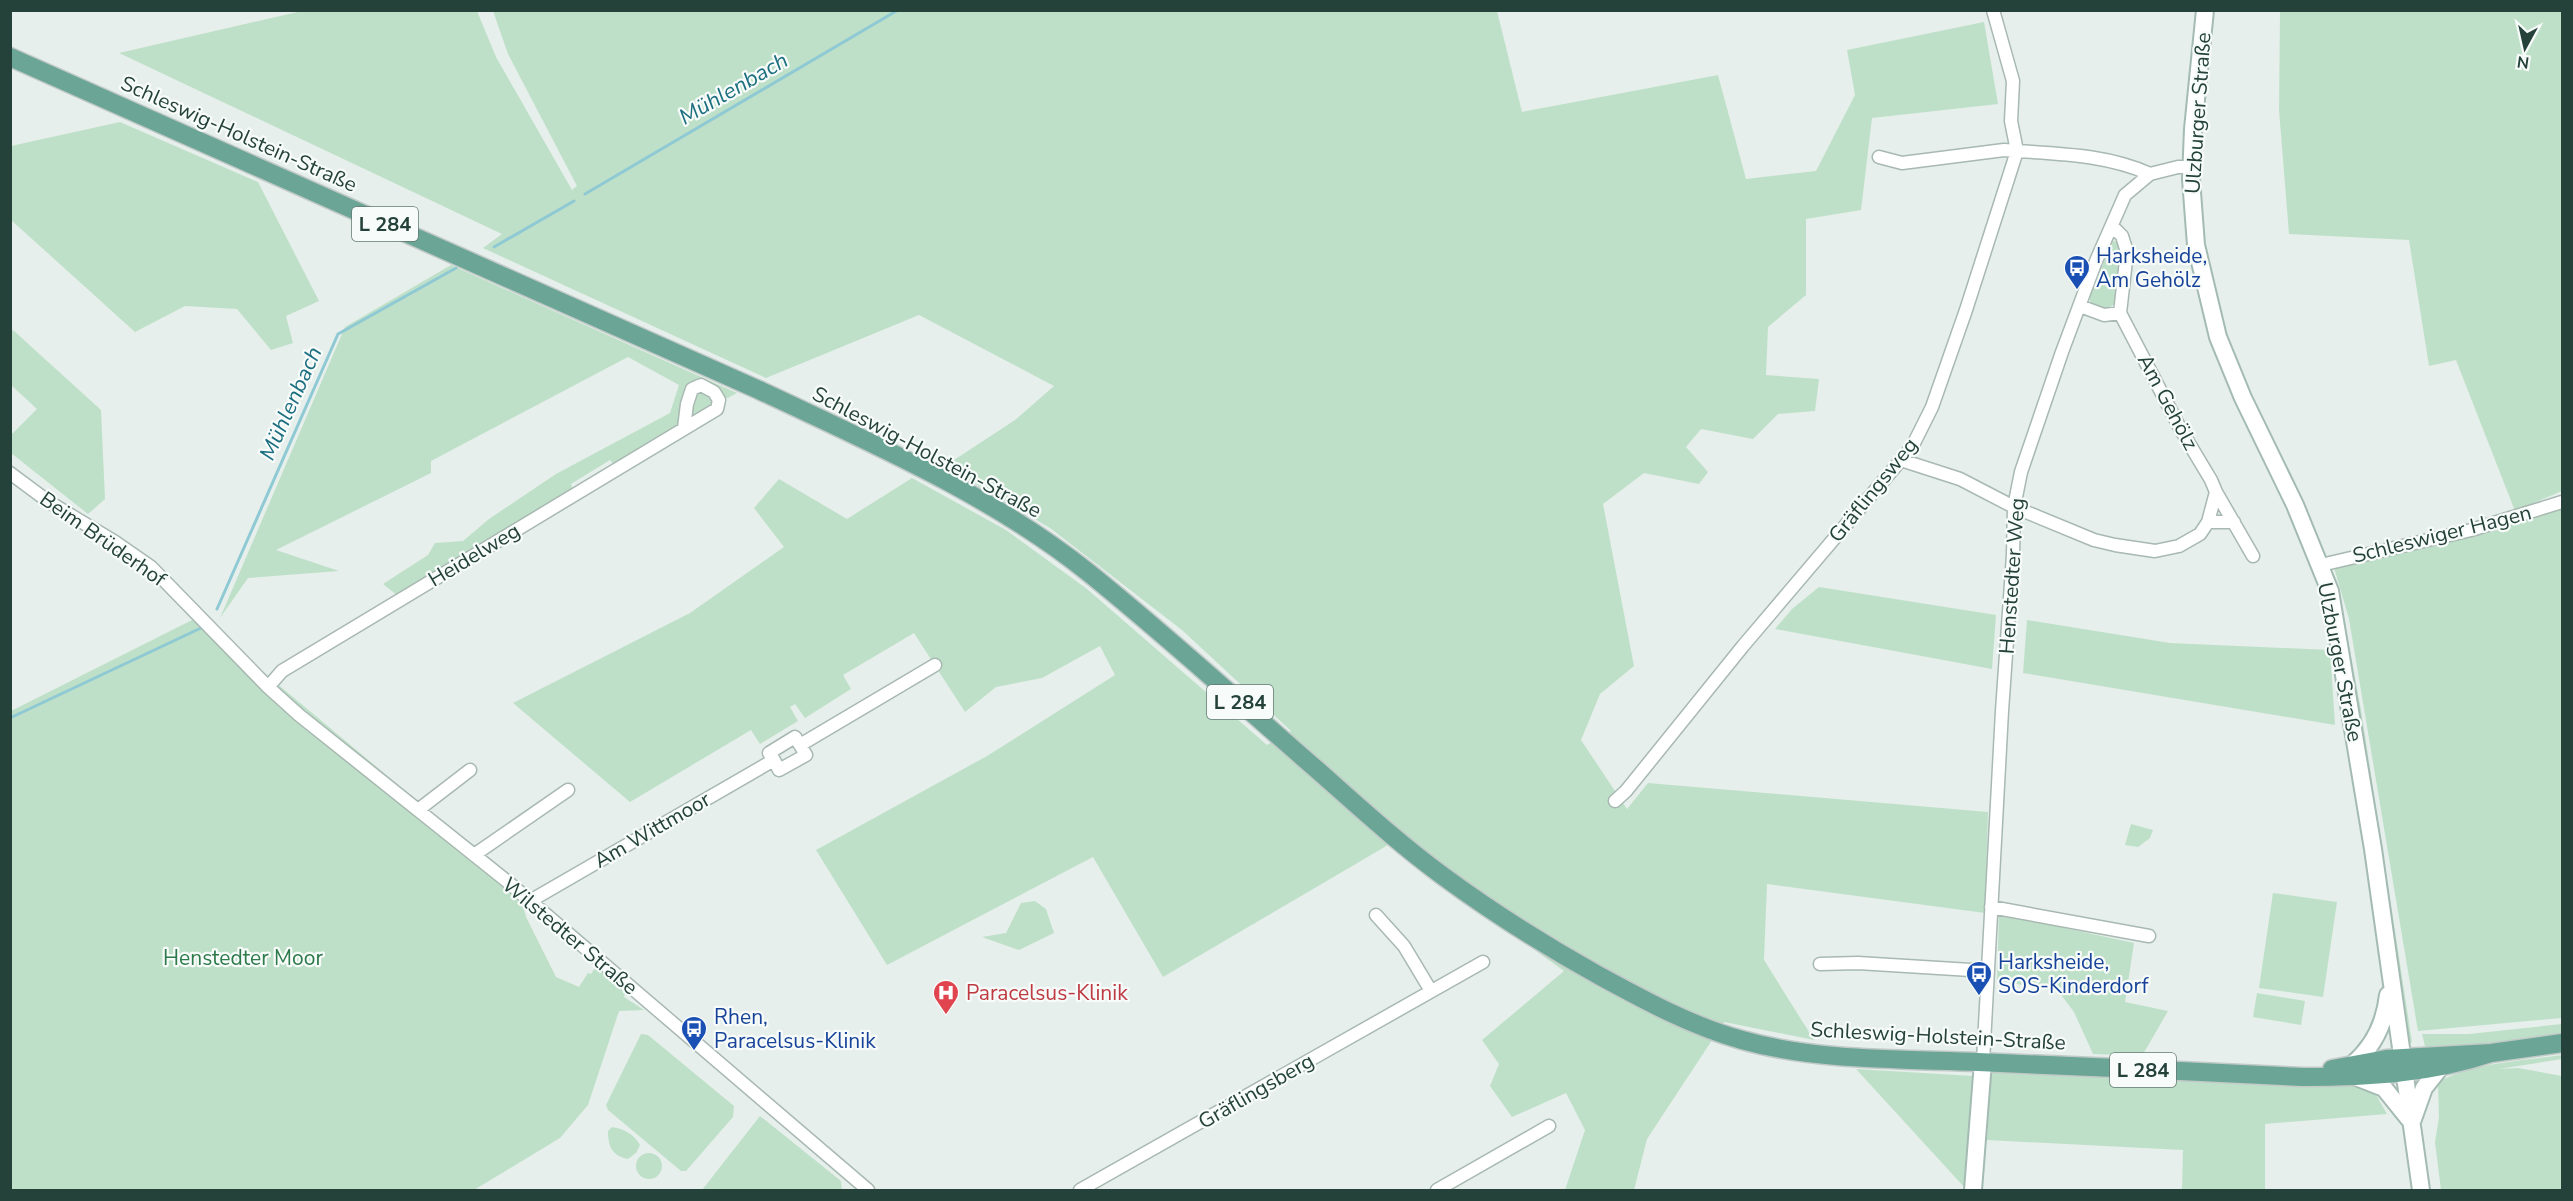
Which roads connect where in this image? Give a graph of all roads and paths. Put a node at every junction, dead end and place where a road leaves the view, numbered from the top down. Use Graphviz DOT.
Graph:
graph roads {
  1 [pos="1993,10"];
  2 [pos="2205,10"];
  3 [pos="10,57"];
  4 [pos="2018,151"];
  5 [pos="1880,157"];
  6 [pos="2191,167"];
  7 [pos="2150,174"];
  8 [pos="2112,226"];
  9 [pos="2080,306"];
  10 [pos="2120,313"];
  11 [pos="684,428"];
  12 [pos="1901,460"];
  13 [pos="10,473"];
  14 [pos="2216,492"];
  15 [pos="2562,502"];
  16 [pos="2014,507"];
  17 [pos="2208,522"];
  18 [pos="2234,522"];
  19 [pos="2253,556"];
  20 [pos="2321,565"];
  21 [pos="935,665"];
  22 [pos="268,687"];
  23 [pos="470,770"];
  24 [pos="568,790"];
  25 [pos="1615,801"];
  26 [pos="418,810"];
  27 [pos="474,855"];
  28 [pos="530,901"];
  29 [pos="1991,907"];
  30 [pos="1377,915"];
  31 [pos="2149,936"];
  32 [pos="1483,962"];
  33 [pos="1820,964"];
  34 [pos="1987,971"];
  35 [pos="2390,976"];
  36 [pos="1431,991"];
  37 [pos="2562,1043"];
  38 [pos="2491,1053"];
  39 [pos="1983,1062"];
  40 [pos="2403,1065"];
  41 [pos="2439,1069"];
  42 [pos="2354,1070"];
  43 [pos="2412,1123"];
  44 [pos="1549,1126"];
  45 [pos="868,1191"];
  46 [pos="1080,1191"];
  47 [pos="1437,1191"];
  48 [pos="1973,1191"];
  49 [pos="2421,1191"];
  1 -- 4 [label="street"];
  2 -- 6 [label="main road, Ulzburger Straße"];
  3 -- 39 [label="main road, Schleswig-Holstein-Straße / L 284"];
  4 -- 5 [label="street"];
  4 -- 7 [label="street"];
  4 -- 12 [label="street, Gräflingsweg"];
  6 -- 7 [label="street, Henstedter Weg"];
  6 -- 20 [label="main road, Ulzburger Straße"];
  7 -- 8 [label="street, Henstedter Weg"];
  8 -- 9 [label="street, Henstedter Weg"];
  8 -- 10 [label="street"];
  9 -- 10 [label="street"];
  9 -- 16 [label="street, Henstedter Weg"];
  10 -- 14 [label="street, Am Gehölz"];
  11 -- 22 [label="street, Heidelweg"];
  12 -- 16 [label="street"];
  12 -- 25 [label="street, Gräflingsweg"];
  13 -- 22 [label="street, Beim Brüderhof"];
  14 -- 17 [label="street"];
  14 -- 18 [label="street, Am Gehölz"];
  15 -- 20 [label="street, Schleswiger Hagen"];
  16 -- 17 [label="street"];
  16 -- 29 [label="street, Henstedter Weg"];
  17 -- 18 [label="street"];
  18 -- 19 [label="street, Am Gehölz"];
  20 -- 35 [label="main road, Ulzburger Straße"];
  21 -- 28 [label="street, Am Wittmoor"];
  22 -- 26 [label="street, Wilstedter Straße"];
  23 -- 26 [label="street"];
  24 -- 27 [label="street"];
  26 -- 27 [label="street, Wilstedter Straße"];
  27 -- 28 [label="street, Wilstedter Straße"];
  28 -- 45 [label="street, Wilstedter Straße"];
  29 -- 31 [label="street"];
  29 -- 34 [label="street, Henstedter Weg"];
  30 -- 36 [label="street"];
  32 -- 36 [label="street, Gräflingsberg"];
  33 -- 34 [label="street"];
  34 -- 39 [label="street, Henstedter Weg"];
  35 -- 40 [label="main road, Ulzburger Straße"];
  35 -- 42 [label="main road"];
  36 -- 46 [label="street, Gräflingsberg"];
  37 -- 38 [label="main road"];
  38 -- 40 [label="main road"];
  38 -- 41 [label="main road"];
  39 -- 42 [label="main road, Schleswig-Holstein-Straße / L 284"];
  39 -- 48 [label="main road"];
  40 -- 41 [label="main road"];
  40 -- 42 [label="main road, Schleswig-Holstein-Straße / L 284"];
  40 -- 43 [label="main road, Ulzburger Straße"];
  41 -- 43 [label="main road"];
  42 -- 43 [label="main road"];
  43 -- 49 [label="main road, Ulzburger Straße"];
  44 -- 47 [label="street"];
}
